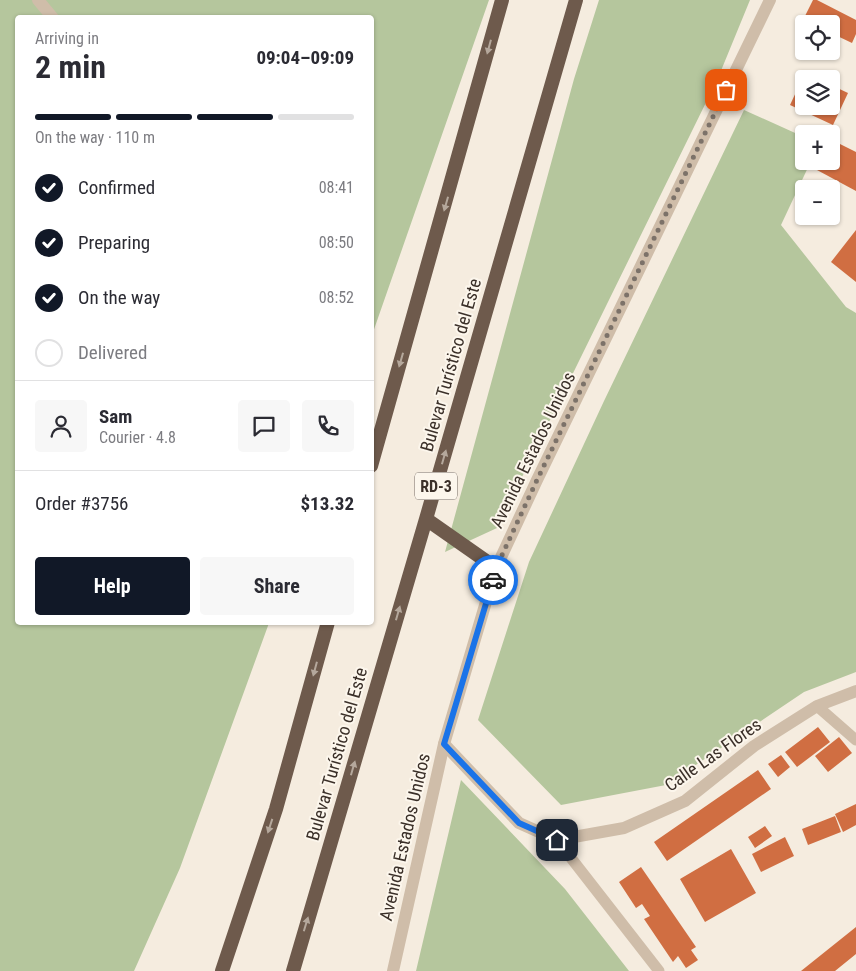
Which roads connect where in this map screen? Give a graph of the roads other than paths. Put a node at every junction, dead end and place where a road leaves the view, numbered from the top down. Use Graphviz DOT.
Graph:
graph roads {
  1 [pos="38,0"];
  2 [pos="502,0"];
  3 [pos="576,0"];
  4 [pos="770,0"];
  5 [pos="50,15"];
  6 [pos="374,455"];
  7 [pos="426,519"];
  8 [pos="496,568"];
  9 [pos="327,625"];
  10 [pos="856,691"];
  11 [pos="817,706"];
  12 [pos="856,740"];
  13 [pos="444,744"];
  14 [pos="557,840"];
  15 [pos="222,971"];
  16 [pos="293,971"];
  17 [pos="393,971"];
  18 [pos="659,971"];
  1 -- 5 [label="street"];
  2 -- 6 [label="highway, one-way"];
  7 -- 3 [label="highway, Bulevar Turístico del Este / RD-3, one-way"];
  4 -- 8 [label="street, Avenida Estados Unidos"];
  7 -- 8 [label="highway"];
  16 -- 7 [label="highway, Bulevar Turístico del Este / RD-3, one-way"];
  8 -- 13 [label="street, Avenida Estados Unidos"];
  9 -- 15 [label="highway, one-way"];
  10 -- 11 [label="street, Calle Las Flores"];
  11 -- 12 [label="lane"];
  11 -- 14 [label="street, Calle Las Flores"];
  13 -- 14 [label="street"];
  13 -- 17 [label="street, Avenida Estados Unidos"];
  14 -- 18 [label="lane"];
}
